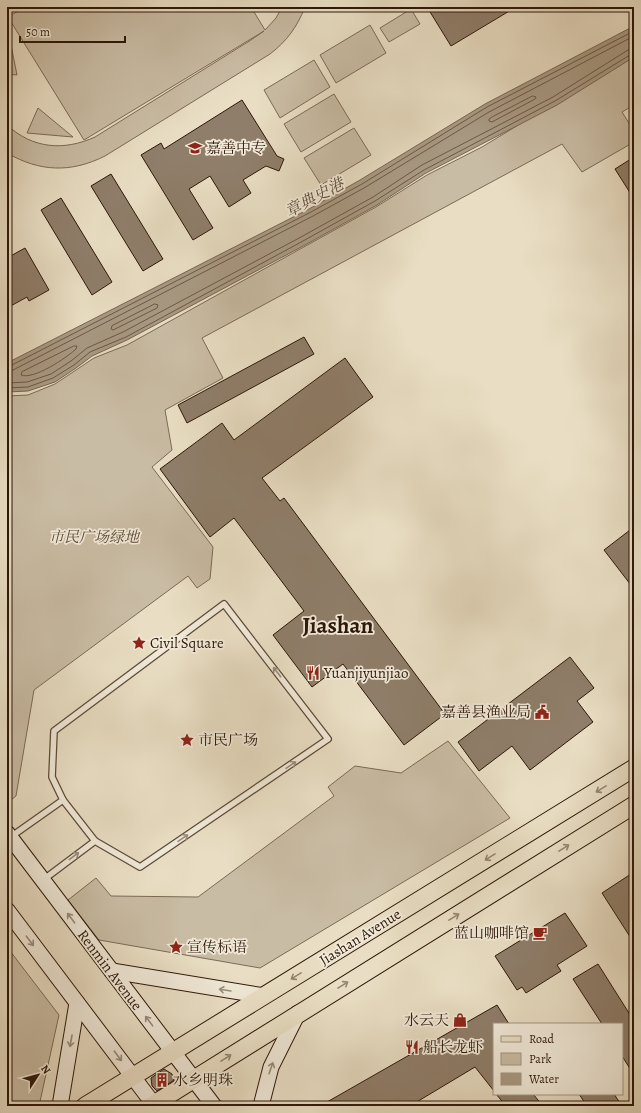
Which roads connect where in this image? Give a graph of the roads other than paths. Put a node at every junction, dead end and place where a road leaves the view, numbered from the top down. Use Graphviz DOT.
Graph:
graph roads {
  1 [pos="634,768"];
  2 [pos="63,800"];
  3 [pos="634,805"];
  4 [pos="9,835"];
  5 [pos="94,841"];
  6 [pos="43,880"];
  7 [pos="7,910"];
  8 [pos="112,971"];
  9 [pos="264,996"];
  10 [pos="77,1003"];
  11 [pos="298,1013"];
  12 [pos="172,1052"];
  13 [pos="133,1077"];
  14 [pos="193,1079"];
  15 [pos="153,1105"];
  16 [pos="60,1106"];
  17 [pos="85,1106"];
  18 [pos="214,1106"];
  19 [pos="262,1106"];
  1 -- 9 [label="main road, Jiashan Avenue, one-way"];
  2 -- 4 [label="lane"];
  2 -- 5 [label="lane"];
  5 -- 2 [label="lane, one-way"];
  11 -- 3 [label="main road, one-way"];
  4 -- 6 [label="main road, Renmin Avenue"];
  6 -- 5 [label="lane, one-way"];
  8 -- 6 [label="main road, Renmin Avenue, one-way"];
  7 -- 10 [label="main road, one-way"];
  9 -- 8 [label="main road, one-way"];
  12 -- 8 [label="main road, Renmin Avenue, one-way"];
  9 -- 12 [label="main road, Jiashan Avenue"];
  10 -- 13 [label="main road, one-way"];
  10 -- 16 [label="main road, one-way"];
  14 -- 11 [label="main road, one-way"];
  19 -- 11 [label="main road, one-way"];
  12 -- 13 [label="main road, Jiashan Avenue"];
  12 -- 14 [label="main road, Renmin Avenue"];
  13 -- 15 [label="main road"];
  13 -- 17 [label="main road, Jiashan Avenue"];
  14 -- 15 [label="main road"];
  14 -- 18 [label="main road, Renmin Avenue"];
}
